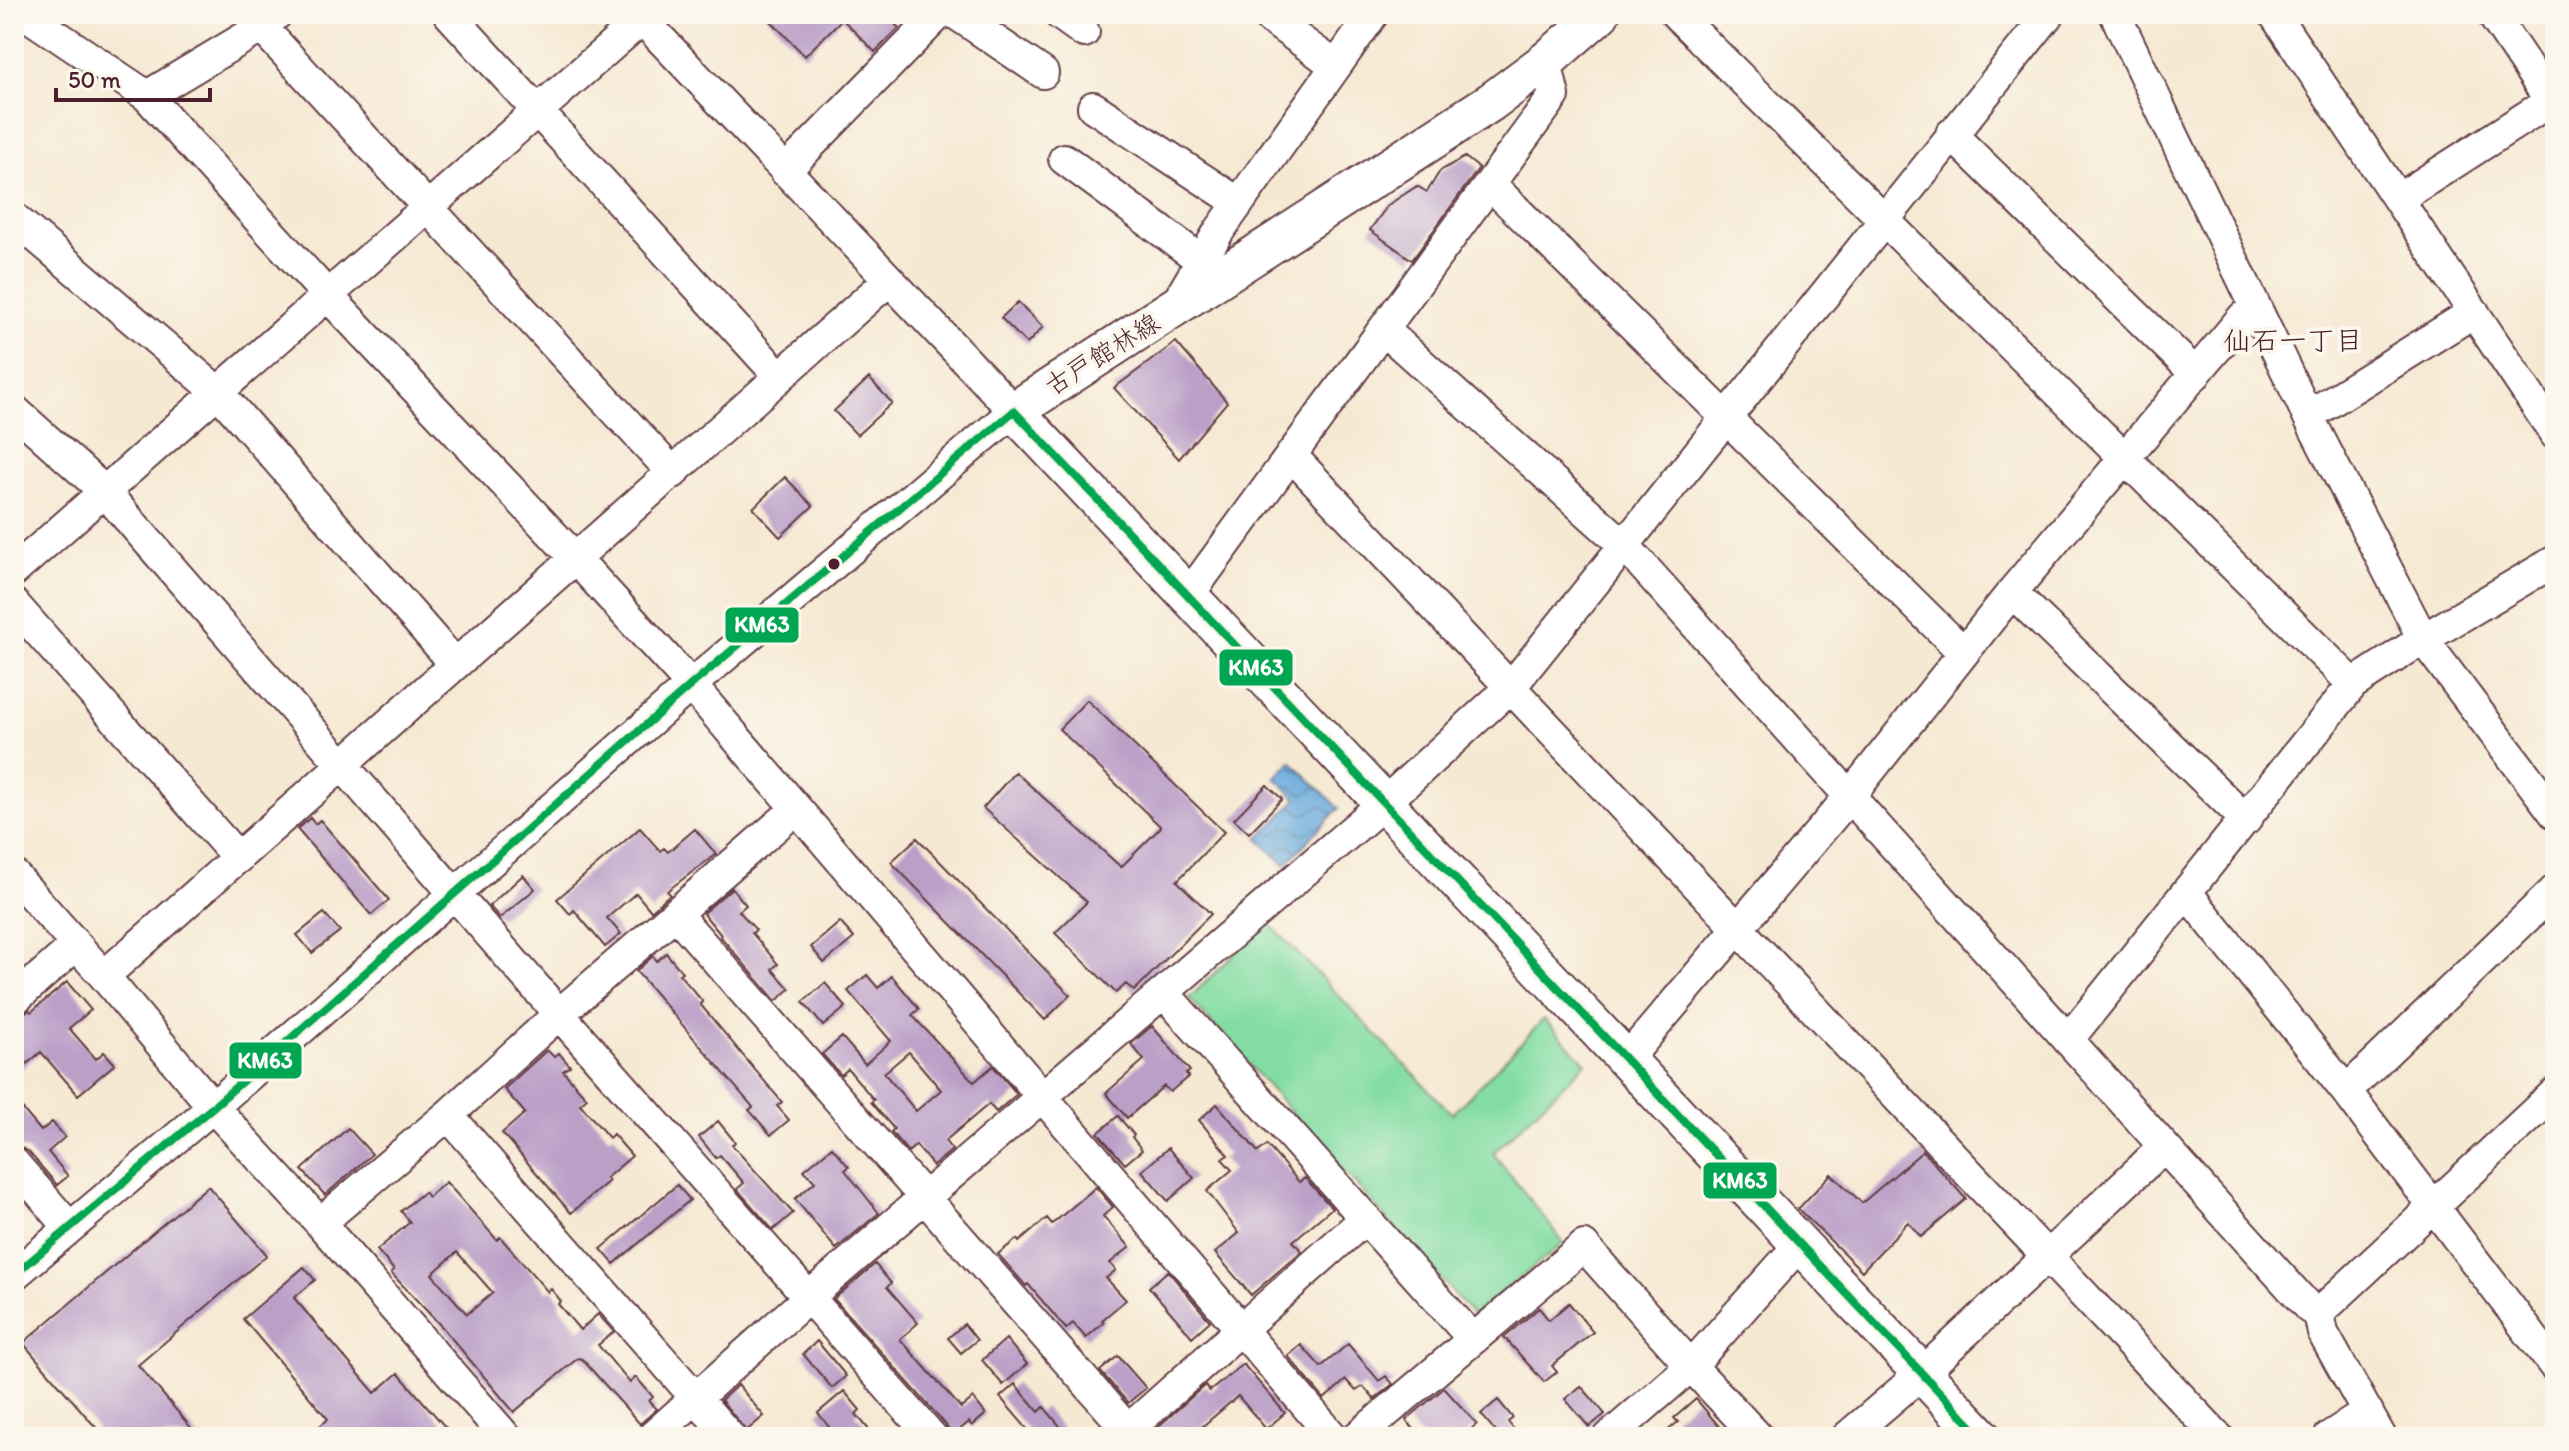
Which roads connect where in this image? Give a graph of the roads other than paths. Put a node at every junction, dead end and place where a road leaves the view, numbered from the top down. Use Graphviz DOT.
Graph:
graph roads {
  1 [pos="25,14"];
  2 [pos="449,14"];
  3 [pos="939,14"];
  4 [pos="956,14"];
  5 [pos="1059,14"];
  6 [pos="1264,14"];
  7 [pos="1373,14"];
  8 [pos="1600,14"];
  9 [pos="1676,14"];
  10 [pos="2049,14"];
  11 [pos="2115,14"];
  12 [pos="2274,14"];
  13 [pos="2492,14"];
  14 [pos="639,17"];
  15 [pos="265,20"];
  16 [pos="1084,32"];
  17 [pos="1546,61"];
  18 [pos="1336,66"];
  19 [pos="1043,73"];
  20 [pos="147,96"];
  21 [pos="2553,102"];
  22 [pos="1093,107"];
  23 [pos="538,111"];
  24 [pos="1951,134"];
  25 [pos="1064,159"];
  26 [pos="785,171"];
  27 [pos="1491,185"];
  28 [pos="2398,199"];
  29 [pos="1239,203"];
  30 [pos="427,209"];
  31 [pos="14,218"];
  32 [pos="1883,221"];
  33 [pos="1202,261"];
  34 [pos="889,280"];
  35 [pos="328,296"];
  36 [pos="1173,309"];
  37 [pos="2256,309"];
  38 [pos="2474,312"];
  39 [pos="1384,330"];
  40 [pos="2196,374"];
  41 [pos="780,377"];
  42 [pos="218,392"];
  43 [pos="14,410"];
  44 [pos="1014,411"];
  45 [pos="2308,416"];
  46 [pos="1725,417"];
  47 [pos="2555,434"];
  48 [pos="1291,455"];
  49 [pos="2124,458"];
  50 [pos="673,473"];
  51 [pos="104,491"];
  52 [pos="1624,545"];
  53 [pos="576,559"];
  54 [pos="2555,561"];
  55 [pos="14,571"];
  56 [pos="2012,592"];
  57 [pos="1188,596"];
  58 [pos="14,604"];
  59 [pos="2423,639"];
  60 [pos="1963,652"];
  61 [pos="455,664"];
  62 [pos="2353,684"];
  63 [pos="691,685"];
  64 [pos="1511,687"];
  65 [pos="343,766"];
  66 [pos="1850,796"];
  67 [pos="1384,803"];
  68 [pos="795,810"];
  69 [pos="2555,814"];
  70 [pos="2246,820"];
  71 [pos="238,858"];
  72 [pos="14,875"];
  73 [pos="2555,890"];
  74 [pos="454,893"];
  75 [pos="2187,893"];
  76 [pos="676,914"];
  77 [pos="1738,930"];
  78 [pos="76,945"];
  79 [pos="104,976"];
  80 [pos="1164,993"];
  81 [pos="14,1000"];
  82 [pos="559,1014"];
  83 [pos="2068,1040"];
  84 [pos="1626,1060"];
  85 [pos="2346,1091"];
  86 [pos="2555,1093"];
  87 [pos="1041,1095"];
  88 [pos="213,1107"];
  89 [pos="448,1115"];
  90 [pos="2164,1147"];
  91 [pos="14,1163"];
  92 [pos="923,1198"];
  93 [pos="2433,1205"];
  94 [pos="1366,1218"];
  95 [pos="320,1223"];
  96 [pos="69,1227"];
  97 [pos="1800,1244"];
  98 [pos="2046,1255"];
  99 [pos="14,1275"];
  100 [pos="808,1297"];
  101 [pos="2319,1313"];
  102 [pos="1241,1328"];
  103 [pos="1473,1339"];
  104 [pos="1691,1366"];
  105 [pos="2555,1367"];
  106 [pos="1922,1373"];
  107 [pos="696,1399"];
  108 [pos="2374,1425"];
  109 [pos="1127,1435"];
  110 [pos="506,1437"];
  111 [pos="652,1437"];
  112 [pos="730,1437"];
  113 [pos="932,1437"];
  114 [pos="1333,1437"];
  115 [pos="1357,1437"];
  116 [pos="1609,1437"];
  117 [pos="1758,1437"];
  118 [pos="1847,1437"];
  119 [pos="1982,1437"];
  120 [pos="2218,1437"];
  121 [pos="2329,1437"];
  1 -- 20 [label="street"];
  2 -- 23 [label="street"];
  3 -- 26 [label="street"];
  4 -- 19 [label="street"];
  5 -- 16 [label="street"];
  6 -- 18 [label="street"];
  7 -- 18 [label="street"];
  8 -- 17 [label="main road, 古戸館林線"];
  9 -- 32 [label="street"];
  10 -- 24 [label="street"];
  11 -- 37 [label="street"];
  12 -- 28 [label="street"];
  13 -- 21 [label="street"];
  14 -- 23 [label="street"];
  14 -- 26 [label="street"];
  15 -- 20 [label="street"];
  15 -- 30 [label="street"];
  17 -- 27 [label="street"];
  17 -- 36 [label="main road, 古戸館林線"];
  18 -- 29 [label="street"];
  20 -- 35 [label="street"];
  21 -- 28 [label="street"];
  22 -- 29 [label="street"];
  23 -- 30 [label="street"];
  23 -- 41 [label="street"];
  24 -- 32 [label="street"];
  24 -- 40 [label="street"];
  25 -- 33 [label="street"];
  26 -- 34 [label="street"];
  27 -- 39 [label="street"];
  27 -- 46 [label="street"];
  28 -- 38 [label="street"];
  29 -- 33 [label="street"];
  30 -- 35 [label="street"];
  30 -- 50 [label="street"];
  31 -- 42 [label="street"];
  32 -- 46 [label="street"];
  32 -- 49 [label="street"];
  33 -- 36 [label="street"];
  34 -- 41 [label="street"];
  34 -- 44 [label="street"];
  35 -- 42 [label="street"];
  35 -- 53 [label="street"];
  36 -- 44 [label="main road, 古戸館林線"];
  37 -- 40 [label="street"];
  37 -- 45 [label="street"];
  38 -- 45 [label="street"];
  38 -- 47 [label="street"];
  39 -- 48 [label="street"];
  39 -- 52 [label="street"];
  40 -- 49 [label="street"];
  41 -- 50 [label="street"];
  42 -- 51 [label="street"];
  42 -- 61 [label="street"];
  43 -- 51 [label="street"];
  44 -- 57 [label="main road, 古戸館林線"];
  44 -- 63 [label="street"];
  45 -- 59 [label="street"];
  46 -- 52 [label="street"];
  46 -- 60 [label="street"];
  48 -- 57 [label="street"];
  48 -- 64 [label="street"];
  49 -- 56 [label="street"];
  49 -- 62 [label="street"];
  50 -- 53 [label="street"];
  51 -- 55 [label="street"];
  51 -- 65 [label="street"];
  52 -- 64 [label="street"];
  52 -- 66 [label="street"];
  53 -- 61 [label="street"];
  53 -- 63 [label="street"];
  54 -- 59 [label="street"];
  56 -- 60 [label="street"];
  56 -- 70 [label="street"];
  57 -- 67 [label="main road, 古戸館林線"];
  58 -- 71 [label="street"];
  59 -- 62 [label="street"];
  59 -- 69 [label="street"];
  60 -- 66 [label="street"];
  61 -- 65 [label="street"];
  62 -- 70 [label="street"];
  63 -- 68 [label="street"];
  63 -- 74 [label="street"];
  64 -- 67 [label="street"];
  64 -- 77 [label="street"];
  65 -- 71 [label="street"];
  65 -- 74 [label="street"];
  66 -- 77 [label="street"];
  66 -- 83 [label="street"];
  67 -- 80 [label="street"];
  67 -- 84 [label="main road, 古戸館林線"];
  68 -- 76 [label="street"];
  68 -- 87 [label="street"];
  70 -- 75 [label="street"];
  71 -- 79 [label="street"];
  72 -- 78 [label="street"];
  73 -- 85 [label="street"];
  74 -- 82 [label="street"];
  74 -- 88 [label="street"];
  75 -- 83 [label="street"];
  75 -- 85 [label="street"];
  76 -- 82 [label="street"];
  76 -- 92 [label="street"];
  77 -- 84 [label="street"];
  77 -- 98 [label="street"];
  78 -- 79 [label="street"];
  78 -- 81 [label="street"];
  79 -- 88 [label="street"];
  80 -- 87 [label="street"];
  80 -- 94 [label="street"];
  82 -- 89 [label="street"];
  82 -- 100 [label="street"];
  83 -- 90 [label="street"];
  84 -- 97 [label="main road, 古戸館林線"];
  85 -- 93 [label="street"];
  86 -- 93 [label="street"];
  87 -- 92 [label="street"];
  87 -- 102 [label="street"];
  88 -- 95 [label="street"];
  88 -- 96 [label="street"];
  89 -- 95 [label="street"];
  89 -- 107 [label="street"];
  90 -- 98 [label="street"];
  90 -- 101 [label="street"];
  91 -- 96 [label="street"];
  92 -- 100 [label="street"];
  92 -- 109 [label="street"];
  93 -- 101 [label="street"];
  93 -- 105 [label="street"];
  94 -- 102 [label="street"];
  94 -- 103 [label="street"];
  95 -- 110 [label="street"];
  96 -- 99 [label="street"];
  97 -- 104 [label="street"];
  97 -- 106 [label="main road, 古戸館林線"];
  98 -- 106 [label="street"];
  98 -- 120 [label="street"];
  100 -- 107 [label="street"];
  100 -- 113 [label="street"];
  101 -- 108 [label="street"];
  102 -- 109 [label="street"];
  102 -- 114 [label="street"];
  103 -- 104 [label="street"];
  103 -- 115 [label="street"];
  104 -- 116 [label="street"];
  104 -- 117 [label="street"];
  106 -- 118 [label="street"];
  106 -- 119 [label="main road, 古戸館林線"];
  107 -- 111 [label="street"];
  107 -- 112 [label="street"];
  108 -- 121 [label="street"];
}
